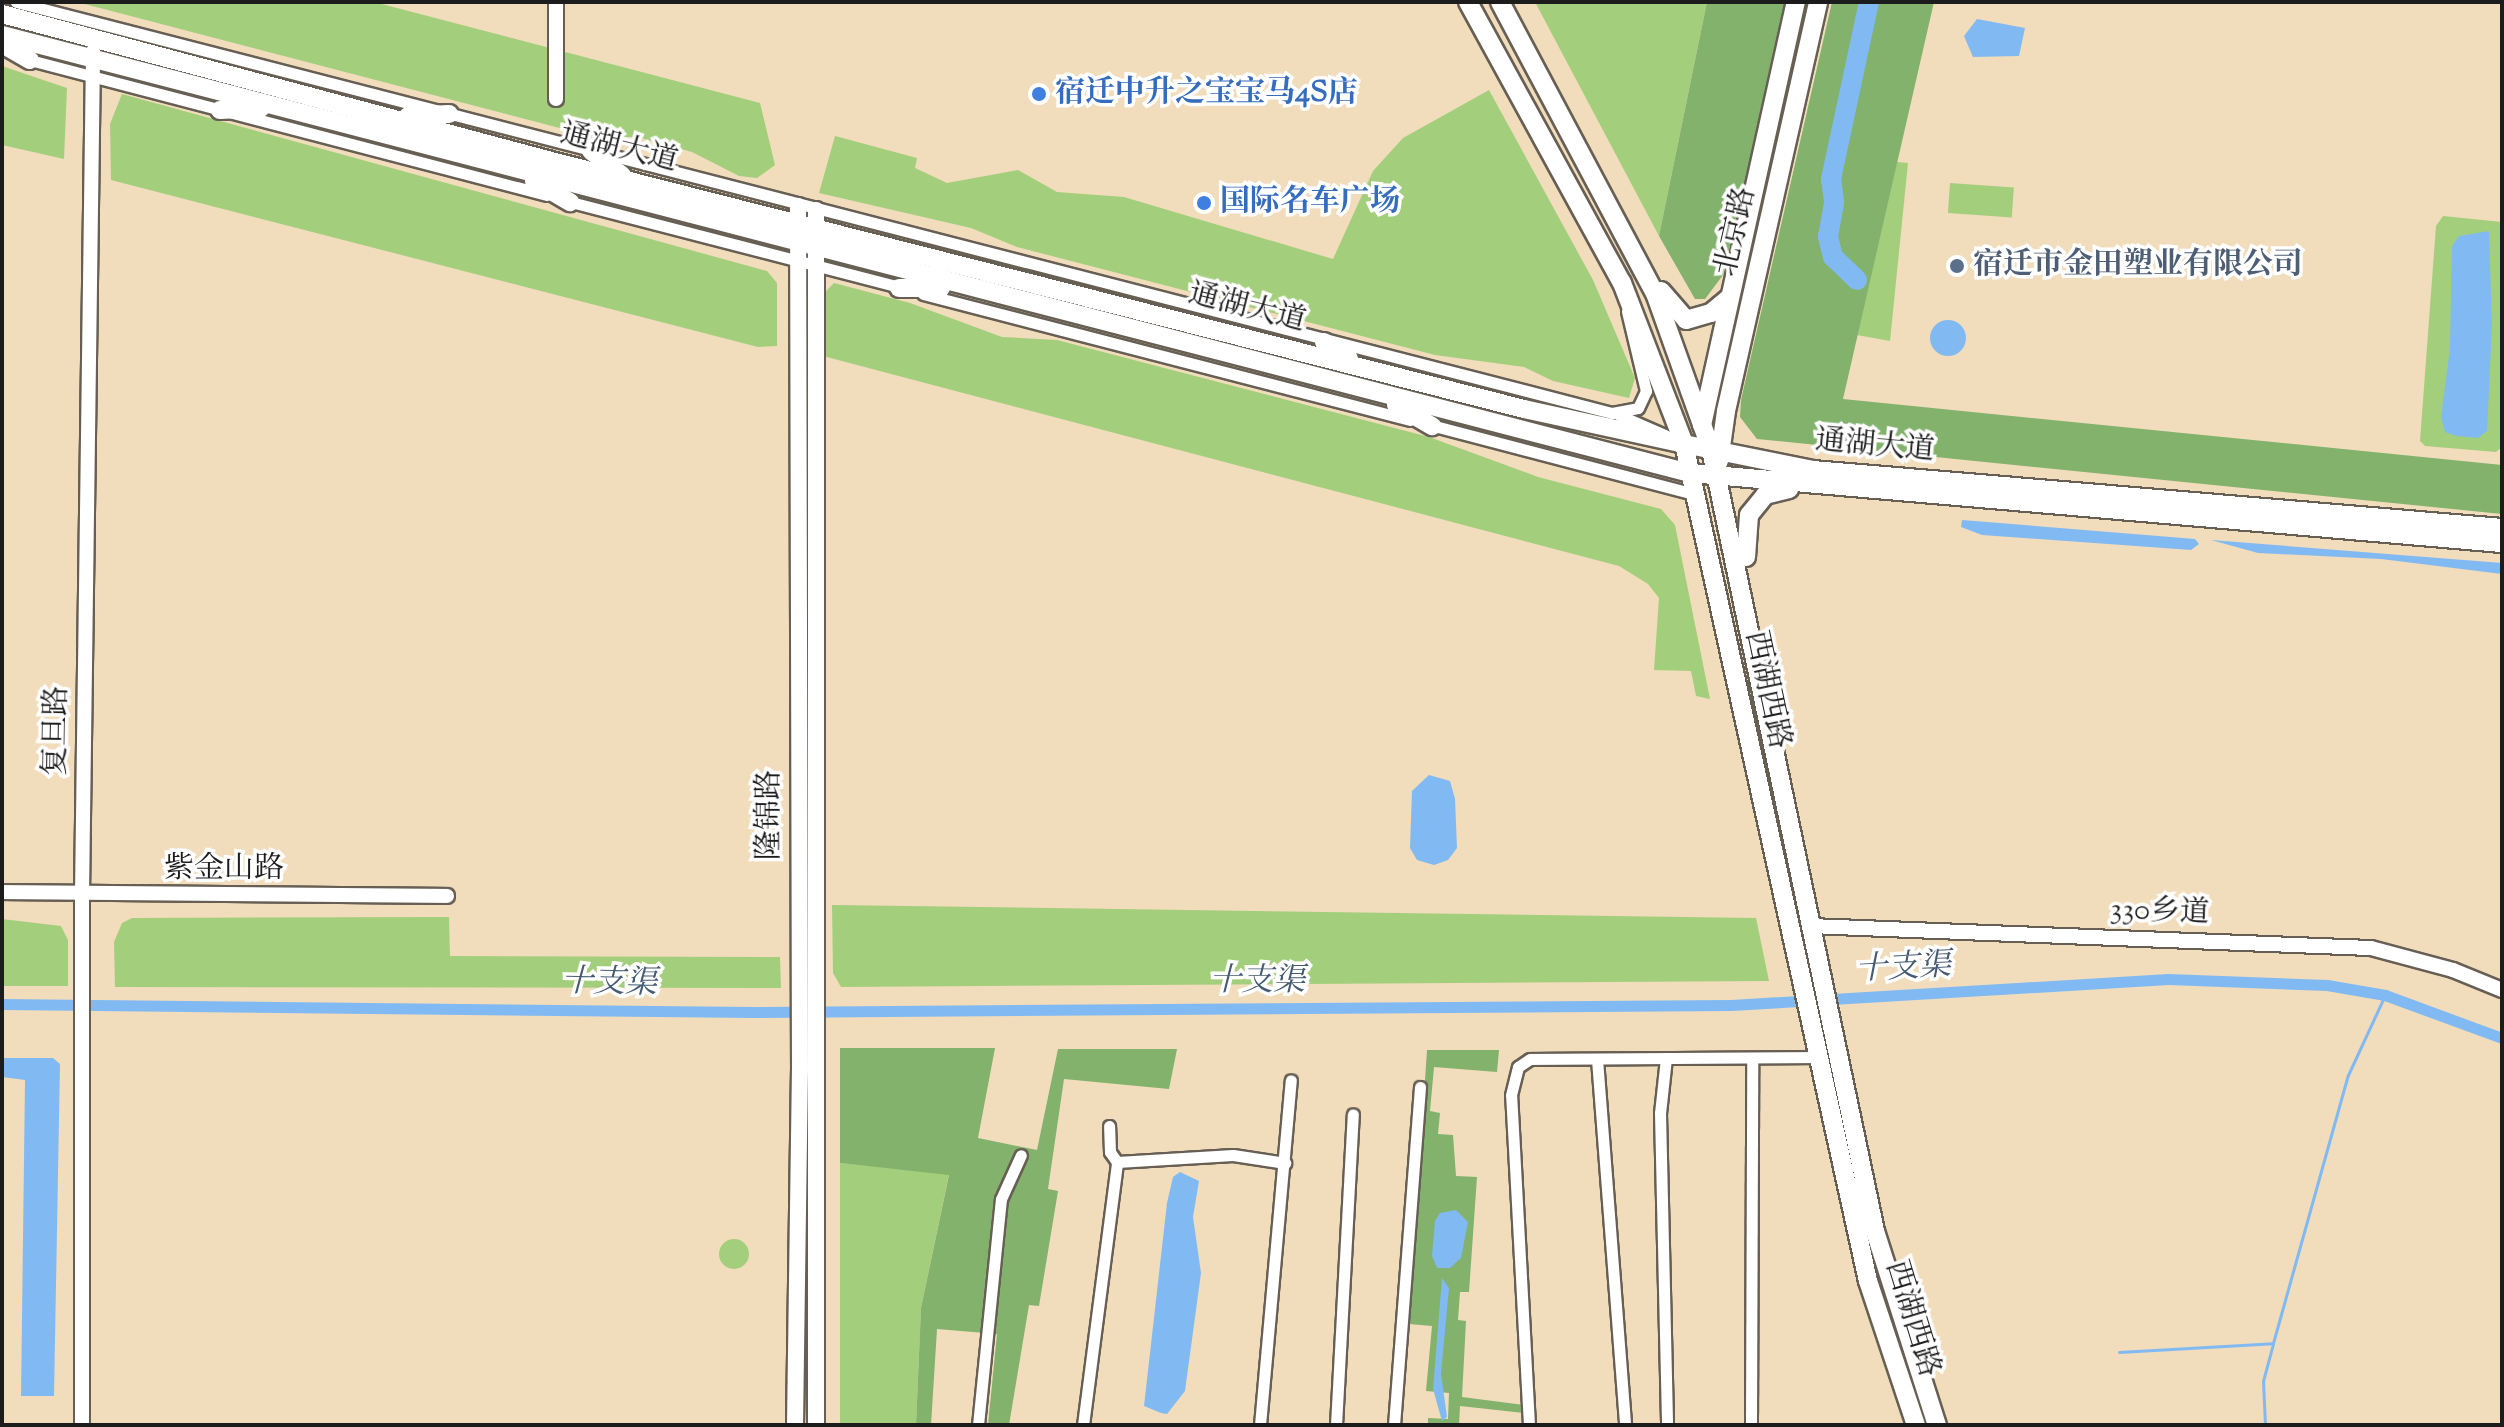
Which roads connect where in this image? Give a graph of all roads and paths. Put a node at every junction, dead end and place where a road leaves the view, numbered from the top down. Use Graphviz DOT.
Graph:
graph roads {
  1 [pos="16,2"];
  2 [pos="549,2"];
  3 [pos="556,2"];
  4 [pos="1468,2"];
  5 [pos="1500,2"];
  6 [pos="1796,2"];
  7 [pos="1818,2"];
  8 [pos="2,6"];
  9 [pos="2,14"];
  10 [pos="29,21"];
  11 [pos="2,35"];
  12 [pos="93,38"];
  13 [pos="2,44"];
  14 [pos="2,52"];
  15 [pos="30,60"];
  16 [pos="92,68"];
  17 [pos="280,107"];
  18 [pos="220,110"];
  19 [pos="449,114"];
  20 [pos="390,116"];
  21 [pos="591,151"];
  22 [pos="511,168"];
  23 [pos="631,181"];
  24 [pos="570,202"];
  25 [pos="807,216"];
  26 [pos="806,254"];
  27 [pos="1641,264"];
  28 [pos="899,288"];
  29 [pos="970,288"];
  30 [pos="1625,290"];
  31 [pos="1729,298"];
  32 [pos="1324,342"];
  33 [pos="1361,367"];
  34 [pos="1372,392"];
  35 [pos="1612,413"];
  36 [pos="1702,425"];
  37 [pos="1432,426"];
  38 [pos="1684,444"];
  39 [pos="1715,451"];
  40 [pos="1690,473"];
  41 [pos="1717,476"];
  42 [pos="1815,486"];
  43 [pos="1694,494"];
  44 [pos="2502,528"];
  45 [pos="2502,543"];
  46 [pos="1766,702"];
  47 [pos="2,892"];
  48 [pos="82,895"];
  49 [pos="447,896"];
  50 [pos="1810,926"];
  51 [pos="2502,990"];
  52 [pos="1815,1048"];
  53 [pos="1666,1058"];
  54 [pos="1752,1058"];
  55 [pos="1597,1059"];
  56 [pos="807,1070"];
  57 [pos="1291,1080"];
  58 [pos="1420,1087"];
  59 [pos="1353,1114"];
  60 [pos="1109,1126"];
  61 [pos="1021,1155"];
  62 [pos="1117,1162"];
  63 [pos="1285,1163"];
  64 [pos="82,1425"];
  65 [pos="795,1425"];
  66 [pos="816,1425"];
  67 [pos="978,1425"];
  68 [pos="1083,1425"];
  69 [pos="1260,1425"];
  70 [pos="1336,1425"];
  71 [pos="1394,1425"];
  72 [pos="1529,1425"];
  73 [pos="1625,1425"];
  74 [pos="1667,1425"];
  75 [pos="1751,1425"];
  76 [pos="1916,1425"];
  77 [pos="1937,1425"];
  1 -- 19 [label="street"];
  2 -- 3 [label="street"];
  4 -- 30 [label="main road, 西湖西路"];
  5 -- 27 [label="main road, 西湖西路"];
  6 -- 31 [label="main road, 北京路"];
  7 -- 39 [label="main road, 北京路"];
  8 -- 10 [label="main road"];
  9 -- 10 [label="main road, 通湖大道"];
  10 -- 12 [label="main road, 通湖大道"];
  11 -- 16 [label="main road, 通湖大道"];
  12 -- 16 [label="street, 复旦路"];
  12 -- 20 [label="main road, 通湖大道"];
  13 -- 15 [label="main road"];
  14 -- 15 [label="street"];
  15 -- 16 [label="street"];
  16 -- 17 [label="main road, 通湖大道"];
  16 -- 18 [label="street"];
  16 -- 48 [label="street, 复旦路"];
  17 -- 18 [label="main road"];
  17 -- 22 [label="main road, 通湖大道"];
  18 -- 24 [label="street"];
  19 -- 20 [label="main road"];
  19 -- 21 [label="street"];
  20 -- 23 [label="main road, 通湖大道"];
  21 -- 23 [label="main road"];
  21 -- 25 [label="street"];
  22 -- 24 [label="main road"];
  22 -- 26 [label="main road, 通湖大道"];
  23 -- 25 [label="main road, 通湖大道"];
  24 -- 26 [label="street"];
  25 -- 26 [label="main road, 隆锦路"];
  25 -- 32 [label="street"];
  25 -- 33 [label="main road, 通湖大道"];
  26 -- 28 [label="street"];
  26 -- 29 [label="main road, 通湖大道"];
  26 -- 56 [label="main road, 隆锦路"];
  27 -- 31 [label="main road"];
  27 -- 36 [label="main road, 西湖西路"];
  28 -- 29 [label="main road"];
  28 -- 37 [label="street"];
  29 -- 34 [label="main road, 通湖大道"];
  30 -- 35 [label="street"];
  30 -- 38 [label="main road, 西湖西路"];
  31 -- 36 [label="main road, 北京路"];
  32 -- 33 [label="main road"];
  32 -- 35 [label="street"];
  33 -- 38 [label="main road, 通湖大道"];
  34 -- 37 [label="main road"];
  34 -- 40 [label="main road, 通湖大道"];
  35 -- 38 [label="street"];
  36 -- 38 [label="main road"];
  36 -- 39 [label="main road, 西湖西路"];
  37 -- 43 [label="street"];
  38 -- 39 [label="main road, 通湖大道"];
  38 -- 40 [label="main road, 西湖西路"];
  39 -- 41 [label="main road, 西湖西路"];
  39 -- 44 [label="main road, 通湖大道"];
  40 -- 41 [label="main road, 通湖大道"];
  40 -- 43 [label="main road, 西湖西路"];
  41 -- 42 [label="main road, 通湖大道"];
  41 -- 46 [label="main road, 西湖西路"];
  42 -- 45 [label="main road, 通湖大道"];
  42 -- 46 [label="main road"];
  43 -- 52 [label="main road, 西湖西路"];
  46 -- 50 [label="main road, 西湖西路"];
  47 -- 48 [label="street, 紫金山路"];
  48 -- 49 [label="street, 紫金山路"];
  48 -- 64 [label="street, 复旦路"];
  50 -- 51 [label="street, 330乡道"];
  50 -- 77 [label="main road, 西湖西路"];
  52 -- 54 [label="street"];
  52 -- 76 [label="main road, 西湖西路"];
  53 -- 54 [label="street"];
  53 -- 55 [label="street"];
  53 -- 74 [label="street"];
  54 -- 75 [label="street"];
  55 -- 72 [label="street"];
  55 -- 73 [label="street"];
  56 -- 65 [label="main road, 隆锦路"];
  56 -- 66 [label="main road, 隆锦路"];
  57 -- 63 [label="street"];
  58 -- 71 [label="street"];
  59 -- 70 [label="street"];
  60 -- 62 [label="street"];
  61 -- 67 [label="street"];
  62 -- 63 [label="street"];
  62 -- 68 [label="street"];
  63 -- 69 [label="street"];
}
